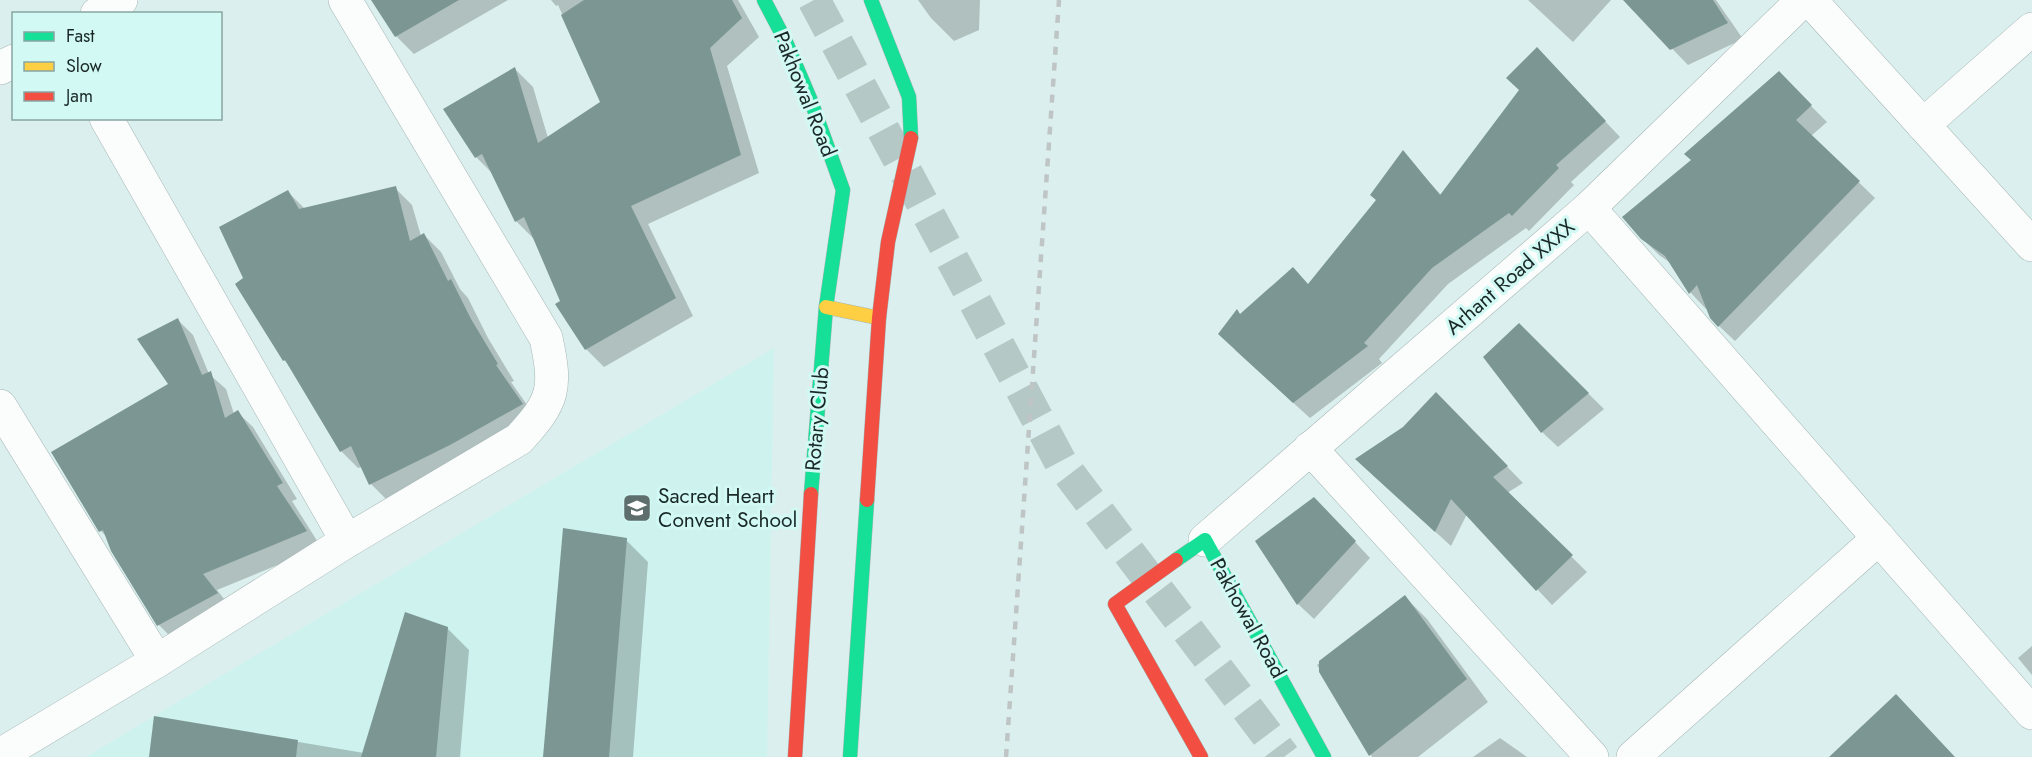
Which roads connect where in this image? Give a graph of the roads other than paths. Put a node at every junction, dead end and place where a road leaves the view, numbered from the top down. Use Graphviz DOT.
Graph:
graph roads {
  1 [pos="122,0"];
  2 [pos="345,0"];
  3 [pos="764,0"];
  4 [pos="871,0"];
  5 [pos="1803,0"];
  6 [pos="1810,0"];
  7 [pos="101,12"];
  8 [pos="2032,29"];
  9 [pos="107,120"];
  10 [pos="1923,125"];
  11 [pos="843,190"];
  12 [pos="1589,208"];
  13 [pos="2032,245"];
  14 [pos="826,307"];
  15 [pos="879,318"];
  16 [pos="2,411"];
  17 [pos="1310,448"];
  18 [pos="1879,538"];
  19 [pos="1205,540"];
  20 [pos="347,541"];
  21 [pos="157,661"];
  22 [pos="2032,713"];
  23 [pos="0,755"];
  24 [pos="795,757"];
  25 [pos="850,757"];
  26 [pos="1201,757"];
  27 [pos="1324,757"];
  28 [pos="1592,757"];
  29 [pos="1633,757"];
  1 -- 7 [label="street"];
  2 -- 20 [label="street"];
  3 -- 11 [label="street, Pakhowal Road"];
  4 -- 15 [label="street"];
  5 -- 12 [label="street, Arhant Road XXXX"];
  6 -- 10 [label="street"];
  8 -- 10 [label="street"];
  9 -- 20 [label="street"];
  10 -- 13 [label="street"];
  11 -- 14 [label="street, Rotary Club"];
  12 -- 17 [label="street, Arhant Road XXXX"];
  12 -- 18 [label="street"];
  14 -- 15 [label="street"];
  14 -- 24 [label="street, Rotary Club"];
  15 -- 25 [label="street"];
  16 -- 21 [label="street"];
  17 -- 19 [label="street, Arhant Road XXXX"];
  17 -- 28 [label="street"];
  18 -- 22 [label="street"];
  18 -- 29 [label="street"];
  19 -- 26 [label="street, Pakhowal Road"];
  19 -- 27 [label="street, Pakhowal Road"];
  20 -- 21 [label="street"];
  21 -- 23 [label="street"];
}
